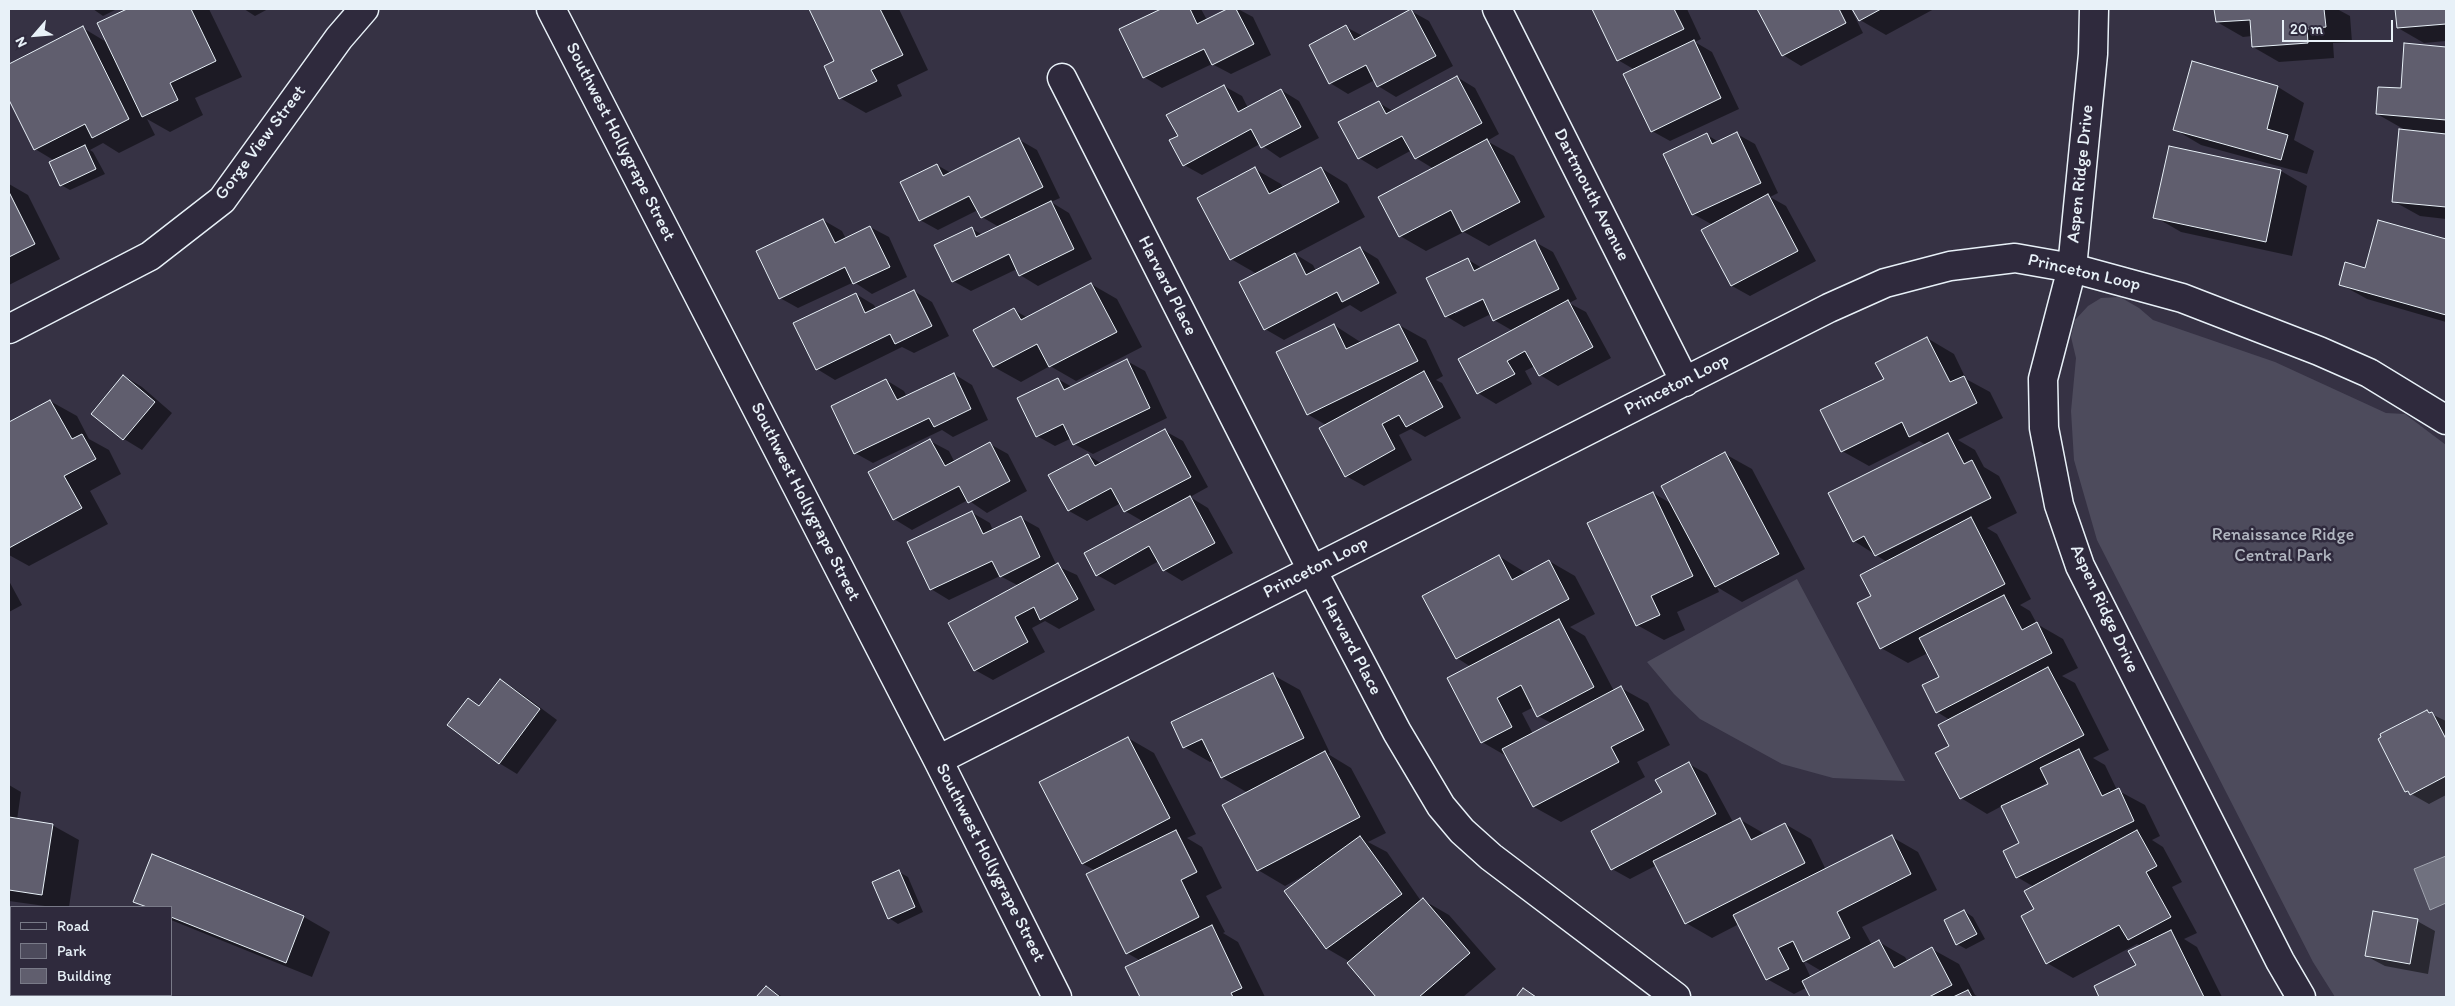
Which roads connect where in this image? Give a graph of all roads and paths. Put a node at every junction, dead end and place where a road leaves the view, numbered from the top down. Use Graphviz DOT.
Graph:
graph roads {
  1 [pos="364,9"];
  2 [pos="551,9"];
  3 [pos="1497,9"];
  4 [pos="2094,9"];
  5 [pos="1062,78"];
  6 [pos="2072,268"];
  7 [pos="9,329"];
  8 [pos="1685,382"];
  9 [pos="2446,420"];
  10 [pos="1312,570"];
  11 [pos="938,760"];
  12 [pos="1057,997"];
  13 [pos="1676,997"];
  14 [pos="2301,997"];
  1 -- 7 [label="street, Gorge View Street"];
  2 -- 11 [label="street, Southwest Hollygrape Street"];
  3 -- 8 [label="street, Dartmouth Avenue"];
  4 -- 6 [label="street, Aspen Ridge Drive"];
  5 -- 10 [label="street, Harvard Place"];
  6 -- 8 [label="street, Princeton Loop"];
  6 -- 9 [label="street, Princeton Loop"];
  6 -- 14 [label="street, Aspen Ridge Drive"];
  8 -- 10 [label="street, Princeton Loop"];
  10 -- 11 [label="street, Princeton Loop"];
  10 -- 13 [label="street, Harvard Place"];
  11 -- 12 [label="street, Southwest Hollygrape Street"];
}
